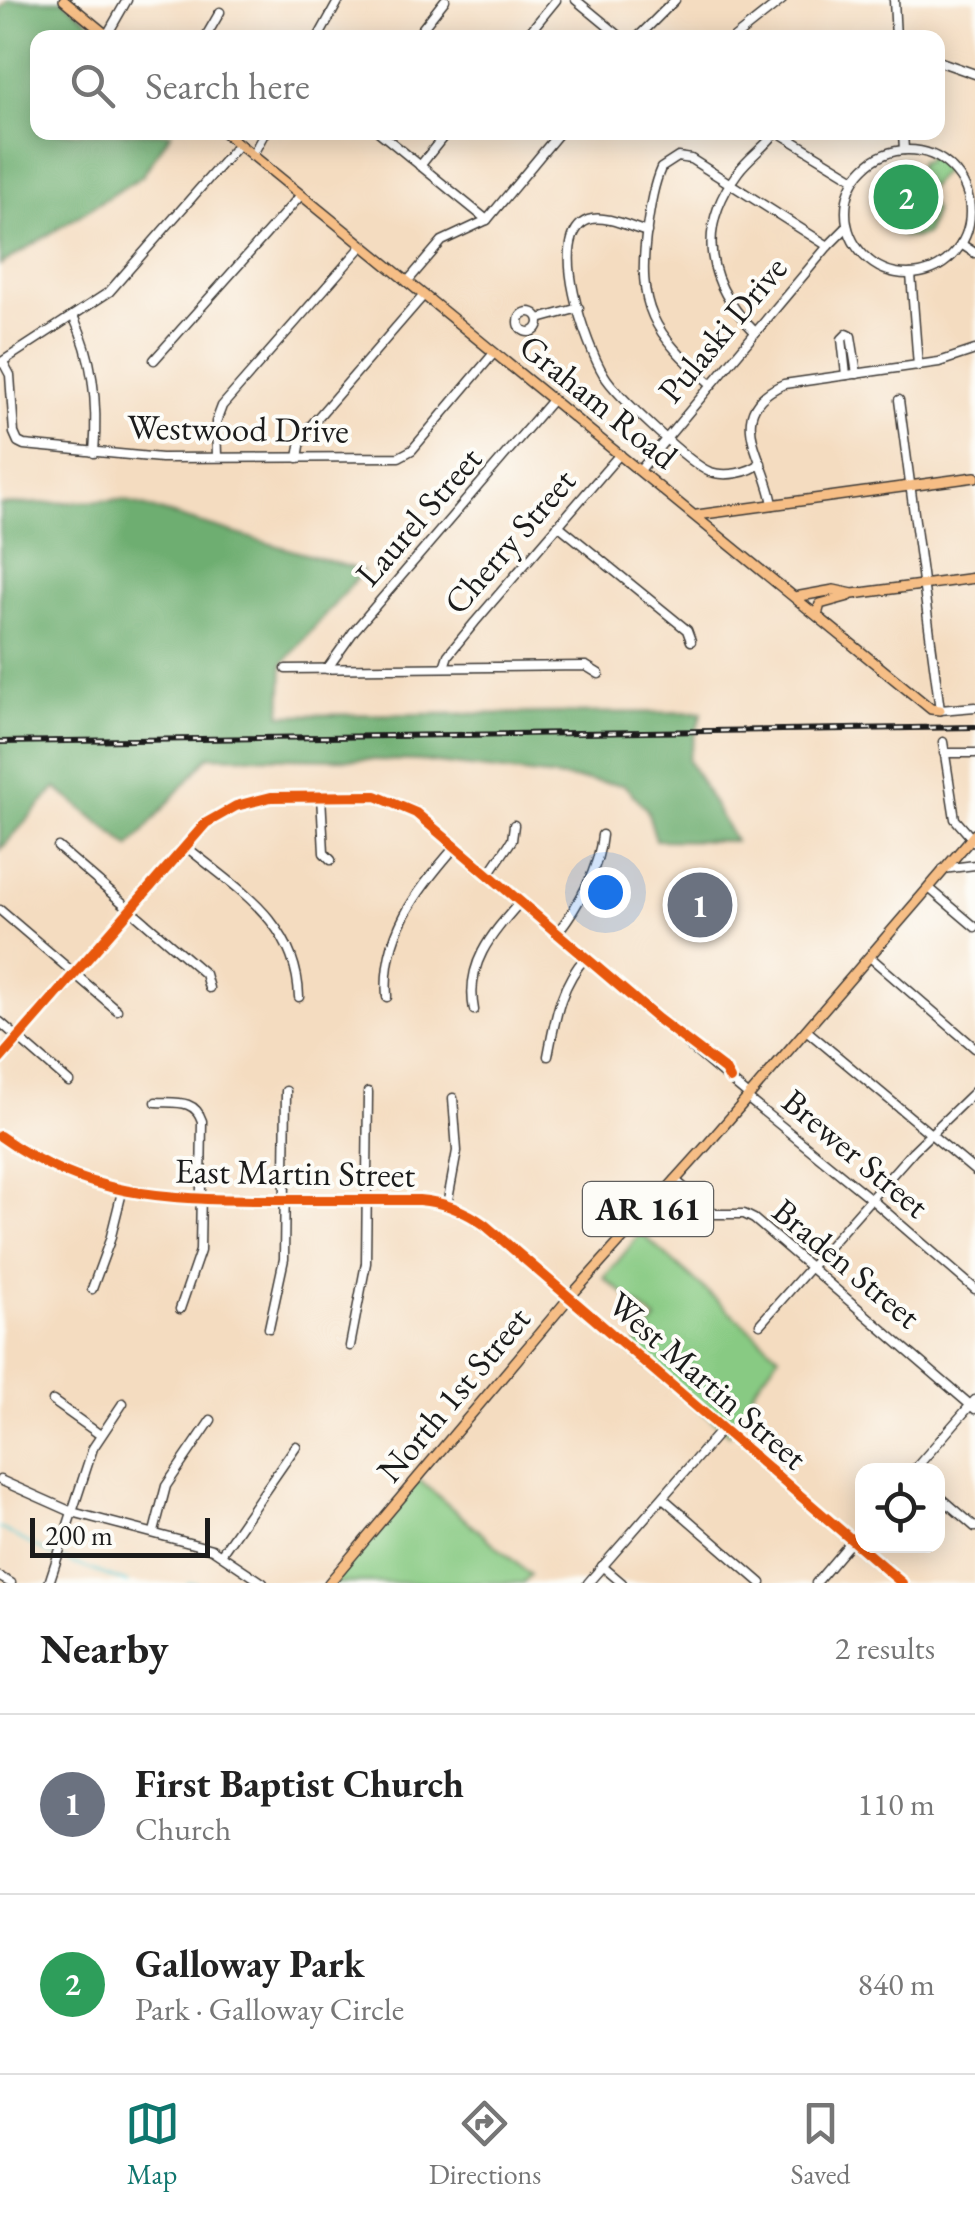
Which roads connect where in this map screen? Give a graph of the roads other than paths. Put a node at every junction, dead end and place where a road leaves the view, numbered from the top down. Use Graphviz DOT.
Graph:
graph roads {
  1 [pos="64,0"];
  2 [pos="127,0"];
  3 [pos="339,0"];
  4 [pos="445,0"];
  5 [pos="556,0"];
  6 [pos="576,0"];
  7 [pos="676,0"];
  8 [pos="782,0"];
  9 [pos="894,0"];
  10 [pos="220,12"];
  11 [pos="102,30"];
  12 [pos="112,30"];
  13 [pos="210,30"];
  14 [pos="322,30"];
  15 [pos="421,30"];
  16 [pos="532,30"];
  17 [pos="612,30"];
  18 [pos="646,30"];
  19 [pos="744,30"];
  20 [pos="896,30"];
  21 [pos="945,63"];
  22 [pos="975,74"];
  23 [pos="233,140"];
  24 [pos="261,140"];
  25 [pos="389,140"];
  26 [pos="441,140"];
  27 [pos="553,140"];
  28 [pos="769,140"];
  29 [pos="790,140"];
  30 [pos="903,140"];
  31 [pos="238,144"];
  32 [pos="904,150"];
  33 [pos="252,156"];
  34 [pos="420,166"];
  35 [pos="854,179"];
  36 [pos="730,184"];
  37 [pos="971,190"];
  38 [pos="301,195"];
  39 [pos="487,220"];
  40 [pos="847,227"];
  41 [pos="647,232"];
  42 [pos="961,244"];
  43 [pos="362,245"];
  44 [pos="828,246"];
  45 [pos="975,253"];
  46 [pos="911,274"];
  47 [pos="407,282"];
  48 [pos="424,295"];
  49 [pos="579,308"];
  50 [pos="74,318"];
  51 [pos="539,319"];
  52 [pos="755,332"];
  53 [pos="975,350"];
  54 [pos="494,353"];
  55 [pos="154,360"];
  56 [pos="2,362"];
  57 [pos="918,366"];
  58 [pos="711,384"];
  59 [pos="552,400"];
  60 [pos="899,400"];
  61 [pos="667,438"];
  62 [pos="94,454"];
  63 [pos="620,454"];
  64 [pos="217,456"];
  65 [pos="298,458"];
  66 [pos="761,463"];
  67 [pos="641,470"];
  68 [pos="975,477"];
  69 [pos="910,486"];
  70 [pos="773,505"];
  71 [pos="697,516"];
  72 [pos="558,525"];
  73 [pos="975,578"];
  74 [pos="924,585"];
  75 [pos="853,594"];
  76 [pos="796,598"];
  77 [pos="817,615"];
  78 [pos="690,641"];
  79 [pos="444,667"];
  80 [pos="286,668"];
  81 [pos="327,669"];
  82 [pos="599,674"];
  83 [pos="975,707"];
  84 [pos="940,710"];
  85 [pos="943,742"];
  86 [pos="944,753"];
  87 [pos="975,754"];
  88 [pos="321,795"];
  89 [pos="514,825"];
  90 [pos="602,835"];
  91 [pos="974,838"];
  92 [pos="184,845"];
  93 [pos="456,846"];
  94 [pos="58,847"];
  95 [pos="331,860"];
  96 [pos="975,865"];
  97 [pos="943,869"];
  98 [pos="489,874"];
  99 [pos="929,888"];
  100 [pos="521,901"];
  101 [pos="130,909"];
  102 [pos="0,910"];
  103 [pos="975,927"];
  104 [pos="558,932"];
  105 [pos="586,957"];
  106 [pos="870,957"];
  107 [pos="73,973"];
  108 [pos="209,988"];
  109 [pos="387,996"];
  110 [pos="299,997"];
  111 [pos="117,1010"];
  112 [pos="474,1010"];
  113 [pos="0,1022"];
  114 [pos="806,1030"];
  115 [pos="18,1038"];
  116 [pos="975,1048"];
  117 [pos="548,1056"];
  118 [pos="0,1059"];
  119 [pos="69,1082"];
  120 [pos="286,1091"];
  121 [pos="975,1091"];
  122 [pos="368,1092"];
  123 [pos="748,1097"];
  124 [pos="453,1098"];
  125 [pos="156,1102"];
  126 [pos="932,1134"];
  127 [pos="0,1136"];
  128 [pos="975,1171"];
  129 [pos="676,1180"];
  130 [pos="122,1192"];
  131 [pos="870,1198"];
  132 [pos="202,1200"];
  133 [pos="284,1200"];
  134 [pos="368,1200"];
  135 [pos="447,1205"];
  136 [pos="812,1267"];
  137 [pos="92,1289"];
  138 [pos="975,1289"];
  139 [pos="570,1298"];
  140 [pos="180,1309"];
  141 [pos="760,1324"];
  142 [pos="268,1328"];
  143 [pos="350,1346"];
  144 [pos="53,1401"];
  145 [pos="123,1403"];
  146 [pos="974,1405"];
  147 [pos="211,1420"];
  148 [pos="722,1429"];
  149 [pos="100,1434"];
  150 [pos="296,1446"];
  151 [pos="920,1463"];
  152 [pos="0,1480"];
  153 [pos="663,1498"];
  154 [pos="945,1501"];
  155 [pos="72,1512"];
  156 [pos="975,1527"];
  157 [pos="154,1532"];
  158 [pos="855,1537"];
  159 [pos="852,1540"];
  160 [pos="222,1553"];
  161 [pos="602,1566"];
  162 [pos="0,1577"];
  163 [pos="10,1583"];
  164 [pos="49,1583"];
  165 [pos="263,1583"];
  166 [pos="329,1583"];
  167 [pos="588,1583"];
  168 [pos="622,1583"];
  169 [pos="761,1583"];
  170 [pos="816,1583"];
  171 [pos="902,1583"];
  1 -- 11 [label="main road"];
  2 -- 12 [label="street"];
  3 -- 14 [label="street"];
  4 -- 15 [label="street"];
  5 -- 16 [label="street"];
  6 -- 17 [label="street"];
  7 -- 18 [label="street"];
  8 -- 19 [label="street"];
  9 -- 20 [label="street"];
  10 -- 13 [label="street"];
  21 -- 22 [label="street"];
  23 -- 31 [label="main road, Graham Road"];
  24 -- 33 [label="street"];
  25 -- 34 [label="street"];
  26 -- 34 [label="street"];
  27 -- 39 [label="street"];
  28 -- 36 [label="street"];
  29 -- 35 [label="street"];
  30 -- 32 [label="street"];
  31 -- 33 [label="main road, Graham Road"];
  31 -- 50 [label="street"];
  32 -- 35 [label="street"];
  32 -- 37 [label="street"];
  33 -- 38 [label="main road, Graham Road"];
  34 -- 39 [label="street"];
  35 -- 40 [label="street"];
  36 -- 41 [label="street"];
  36 -- 44 [label="street"];
  36 -- 52 [label="street"];
  37 -- 42 [label="street"];
  38 -- 43 [label="main road, Graham Road"];
  38 -- 55 [label="street"];
  39 -- 47 [label="street"];
  40 -- 44 [label="street, Pulaski Drive"];
  40 -- 46 [label="street"];
  41 -- 49 [label="street"];
  41 -- 58 [label="street"];
  42 -- 45 [label="street"];
  42 -- 46 [label="street"];
  43 -- 47 [label="main road, Graham Road"];
  43 -- 64 [label="street"];
  44 -- 52 [label="street, Pulaski Drive"];
  46 -- 57 [label="street"];
  47 -- 48 [label="main road, Graham Road"];
  48 -- 54 [label="main road, Graham Road"];
  48 -- 65 [label="street"];
  49 -- 51 [label="street"];
  49 -- 61 [label="street"];
  50 -- 56 [label="street"];
  50 -- 62 [label="street"];
  52 -- 58 [label="street, Pulaski Drive"];
  53 -- 57 [label="street"];
  54 -- 59 [label="main road, Graham Road"];
  54 -- 65 [label="street, Westwood Drive"];
  56 -- 62 [label="street, Westwood Drive"];
  57 -- 66 [label="street"];
  58 -- 61 [label="street, Pulaski Drive"];
  59 -- 63 [label="main road, Graham Road"];
  59 -- 81 [label="street, Laurel Street"];
  60 -- 69 [label="street"];
  61 -- 66 [label="street"];
  61 -- 67 [label="street, Pulaski Drive"];
  62 -- 64 [label="street, Westwood Drive"];
  63 -- 67 [label="main road, Graham Road"];
  63 -- 72 [label="street, Cherry Street"];
  64 -- 65 [label="street, Westwood Drive"];
  66 -- 70 [label="street"];
  67 -- 71 [label="main road, Graham Road"];
  68 -- 69 [label="main road"];
  69 -- 70 [label="main road"];
  69 -- 74 [label="street"];
  70 -- 71 [label="main road"];
  71 -- 76 [label="main road, Graham Road"];
  72 -- 78 [label="street"];
  72 -- 79 [label="street, Cherry Street"];
  73 -- 74 [label="main road"];
  74 -- 75 [label="main road"];
  74 -- 84 [label="street"];
  75 -- 76 [label="main road"];
  75 -- 77 [label="main road"];
  76 -- 77 [label="main road, Graham Road"];
  77 -- 84 [label="main road, Graham Road"];
  79 -- 81 [label="street"];
  79 -- 82 [label="street"];
  80 -- 81 [label="street"];
  83 -- 84 [label="street"];
  85 -- 86 [label="street"];
  86 -- 87 [label="street"];
  86 -- 91 [label="street"];
  88 -- 92 [label="street, Brewer Street"];
  88 -- 93 [label="street, Brewer Street"];
  88 -- 95 [label="street"];
  89 -- 98 [label="street"];
  90 -- 104 [label="street"];
  91 -- 97 [label="main road, North 1st Street / AR 161"];
  92 -- 101 [label="street, Brewer Street"];
  92 -- 110 [label="street"];
  93 -- 98 [label="street, Brewer Street"];
  93 -- 109 [label="street"];
  94 -- 101 [label="street"];
  96 -- 97 [label="street"];
  97 -- 99 [label="main road, North 1st Street / AR 161"];
  98 -- 100 [label="street, Brewer Street"];
  99 -- 103 [label="street"];
  99 -- 106 [label="main road, North 1st Street / AR 161"];
  100 -- 104 [label="street, Brewer Street"];
  100 -- 112 [label="street"];
  101 -- 107 [label="street, Brewer Street"];
  101 -- 108 [label="street"];
  102 -- 107 [label="street"];
  104 -- 105 [label="street, Brewer Street"];
  105 -- 117 [label="street"];
  105 -- 123 [label="street, Brewer Street"];
  106 -- 114 [label="main road, North 1st Street / AR 161"];
  106 -- 116 [label="street"];
  107 -- 111 [label="street"];
  107 -- 115 [label="street, Brewer Street"];
  113 -- 115 [label="street"];
  114 -- 123 [label="main road, North 1st Street / AR 161"];
  114 -- 126 [label="street"];
  115 -- 118 [label="street, Brewer Street"];
  115 -- 119 [label="street"];
  120 -- 133 [label="street"];
  121 -- 126 [label="street"];
  122 -- 134 [label="street"];
  123 -- 129 [label="main road, North 1st Street / AR 161"];
  123 -- 131 [label="street, Brewer Street"];
  124 -- 135 [label="street"];
  125 -- 132 [label="street"];
  126 -- 128 [label="street"];
  126 -- 131 [label="street"];
  127 -- 130 [label="street, East Martin Street"];
  129 -- 136 [label="street, Braden Street"];
  129 -- 139 [label="main road, North 1st Street / AR 161"];
  130 -- 132 [label="street, East Martin Street"];
  130 -- 137 [label="street"];
  131 -- 136 [label="street"];
  131 -- 138 [label="street, Brewer Street"];
  132 -- 133 [label="street, East Martin Street"];
  132 -- 140 [label="street"];
  133 -- 134 [label="street, East Martin Street"];
  133 -- 142 [label="street"];
  134 -- 135 [label="street, East Martin Street"];
  134 -- 143 [label="street"];
  135 -- 139 [label="street, East Martin Street"];
  136 -- 141 [label="street"];
  136 -- 146 [label="street, Braden Street"];
  139 -- 148 [label="street, West Martin Street"];
  139 -- 166 [label="main road, North 1st Street / AR 161"];
  144 -- 149 [label="street"];
  145 -- 149 [label="street"];
  146 -- 151 [label="street"];
  147 -- 157 [label="street"];
  148 -- 153 [label="street"];
  148 -- 159 [label="street, West Martin Street"];
  149 -- 155 [label="street"];
  150 -- 160 [label="street"];
  152 -- 155 [label="street"];
  153 -- 161 [label="street"];
  153 -- 169 [label="street"];
  154 -- 156 [label="street"];
  155 -- 157 [label="street"];
  155 -- 164 [label="street"];
  157 -- 160 [label="street"];
  158 -- 159 [label="street"];
  159 -- 170 [label="street"];
  159 -- 171 [label="street, West Martin Street"];
  160 -- 165 [label="street"];
  161 -- 167 [label="street"];
  161 -- 168 [label="street"];
  162 -- 163 [label="street"];
}
